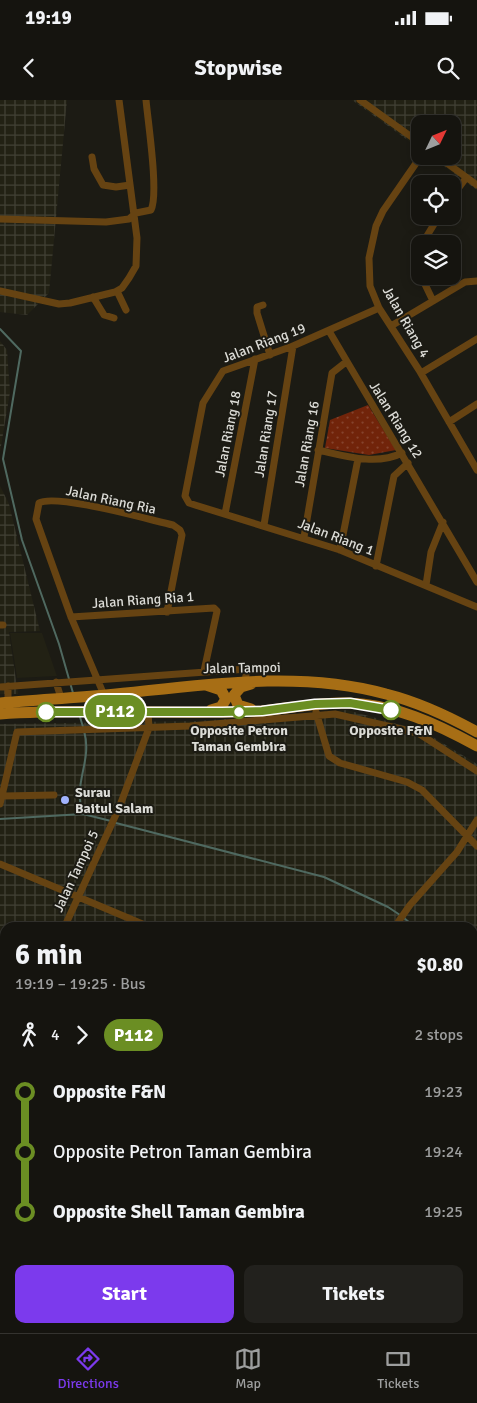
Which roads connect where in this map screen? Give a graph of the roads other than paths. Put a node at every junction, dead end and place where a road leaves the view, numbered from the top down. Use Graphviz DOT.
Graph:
graph roads {
  1 [pos="119,100"];
  2 [pos="146,100"];
  3 [pos="360,100"];
  4 [pos="411,137"];
  5 [pos="92,157"];
  6 [pos="416,165"];
  7 [pos="449,165"];
  8 [pos="466,178"];
  9 [pos="130,185"];
  10 [pos="461,185"];
  11 [pos="477,185"];
  12 [pos="133,216"];
  13 [pos="0,219"];
  14 [pos="477,281"];
  15 [pos="425,285"];
  16 [pos="0,291"];
  17 [pos="117,291"];
  18 [pos="93,297"];
  19 [pos="432,302"];
  20 [pos="263,305"];
  21 [pos="379,308"];
  22 [pos="126,310"];
  23 [pos="114,318"];
  24 [pos="390,326"];
  25 [pos="329,332"];
  26 [pos="477,339"];
  27 [pos="293,346"];
  28 [pos="270,355"];
  29 [pos="255,359"];
  30 [pos="346,362"];
  31 [pos="421,373"];
  32 [pos="477,404"];
  33 [pos="449,422"];
  34 [pos="318,450"];
  35 [pos="402,452"];
  36 [pos="358,459"];
  37 [pos="408,463"];
  38 [pos="477,469"];
  39 [pos="185,496"];
  40 [pos="225,514"];
  41 [pos="443,522"];
  42 [pos="264,525"];
  43 [pos="304,537"];
  44 [pos="340,550"];
  45 [pos="376,566"];
  46 [pos="477,582"];
  47 [pos="426,585"];
  48 [pos="477,607"];
  49 [pos="167,612"];
  50 [pos="71,617"];
  51 [pos="204,671"];
  52 [pos="97,678"];
  53 [pos="245,681"];
  54 [pos="56,682"];
  55 [pos="264,682"];
  56 [pos="202,684"];
  57 [pos="4,687"];
  58 [pos="104,695"];
  59 [pos="70,697"];
  60 [pos="4,702"];
  61 [pos="315,709"];
  62 [pos="262,711"];
  63 [pos="148,712"];
  64 [pos="205,712"];
  65 [pos="0,714"];
  66 [pos="204,725"];
  67 [pos="149,728"];
  68 [pos="477,732"];
  69 [pos="477,746"];
  70 [pos="477,772"];
  71 [pos="54,795"];
  72 [pos="1,800"];
  73 [pos="477,820"];
  74 [pos="468,836"];
  75 [pos="477,846"];
  76 [pos="0,864"];
  77 [pos="78,897"];
  78 [pos="67,922"];
  79 [pos="138,922"];
  80 [pos="398,922"];
  1 -- 9 [label="street"];
  2 -- 12 [label="street"];
  3 -- 4 [label="street"];
  5 -- 9 [label="street"];
  6 -- 21 [label="street, Jalan Riang 4"];
  7 -- 8 [label="street"];
  8 -- 10 [label="street"];
  8 -- 11 [label="street"];
  9 -- 12 [label="street"];
  12 -- 13 [label="street"];
  12 -- 17 [label="street"];
  14 -- 19 [label="street"];
  15 -- 19 [label="street"];
  16 -- 18 [label="street"];
  17 -- 18 [label="street"];
  17 -- 22 [label="street"];
  18 -- 23 [label="street"];
  19 -- 24 [label="street"];
  20 -- 28 [label="street"];
  21 -- 24 [label="street, Jalan Riang 4"];
  21 -- 25 [label="street, Jalan Riang 19"];
  24 -- 31 [label="street, Jalan Riang 4"];
  25 -- 27 [label="street, Jalan Riang 19"];
  25 -- 30 [label="street, Jalan Riang 12"];
  26 -- 31 [label="street"];
  27 -- 28 [label="street, Jalan Riang 19"];
  27 -- 42 [label="street, Jalan Riang 17"];
  28 -- 29 [label="street, Jalan Riang 19"];
  29 -- 39 [label="street, Jalan Riang 19"];
  29 -- 40 [label="street, Jalan Riang 18"];
  30 -- 34 [label="street, Jalan Riang 16"];
  30 -- 35 [label="street, Jalan Riang 12"];
  31 -- 33 [label="street, Jalan Riang 4"];
  32 -- 33 [label="street"];
  33 -- 38 [label="street, Jalan Riang 4"];
  34 -- 36 [label="street"];
  34 -- 43 [label="street, Jalan Riang 16"];
  35 -- 36 [label="street"];
  35 -- 37 [label="street, Jalan Riang 12"];
  36 -- 44 [label="street"];
  37 -- 41 [label="street, Jalan Riang 12"];
  37 -- 45 [label="street"];
  39 -- 40 [label="street, Jalan Riang 1"];
  40 -- 42 [label="street, Jalan Riang 1"];
  41 -- 46 [label="street, Jalan Riang 12"];
  41 -- 47 [label="street"];
  42 -- 43 [label="street, Jalan Riang 1"];
  43 -- 44 [label="street, Jalan Riang 1"];
  44 -- 45 [label="street, Jalan Riang 1"];
  45 -- 47 [label="street, Jalan Riang 1"];
  47 -- 48 [label="street, Jalan Riang 1"];
  49 -- 50 [label="street, Jalan Riang Ria 1"];
  49 -- 50 [label="street, Jalan Riang Ria"];
  49 -- 51 [label="street, Jalan Riang Ria 1"];
  50 -- 52 [label="street, Jalan Riang Ria"];
  51 -- 52 [label="street"];
  51 -- 53 [label="street"];
  52 -- 54 [label="street"];
  52 -- 58 [label="street, Jalan Riang Ria"];
  53 -- 55 [label="main road, Jalan Tampoi"];
  53 -- 56 [label="main road, Jalan Tampoi"];
  54 -- 57 [label="street"];
  54 -- 59 [label="street"];
  55 -- 62 [label="main road"];
  55 -- 68 [label="main road, Jalan Tampoi"];
  56 -- 58 [label="main road, Jalan Tampoi"];
  56 -- 64 [label="main road"];
  57 -- 60 [label="street"];
  58 -- 59 [label="main road, Jalan Tampoi"];
  59 -- 60 [label="main road, Jalan Tampoi"];
  61 -- 62 [label="main road"];
  61 -- 66 [label="street"];
  61 -- 69 [label="main road"];
  61 -- 70 [label="street"];
  61 -- 74 [label="street"];
  62 -- 64 [label="main road"];
  63 -- 64 [label="main road"];
  63 -- 65 [label="main road"];
  63 -- 67 [label="street, Jalan Tampoi 5"];
  64 -- 66 [label="street"];
  66 -- 67 [label="street"];
  67 -- 72 [label="street"];
  67 -- 77 [label="street, Jalan Tampoi 5"];
  71 -- 72 [label="street"];
  73 -- 74 [label="street"];
  74 -- 75 [label="street"];
  74 -- 80 [label="street"];
  76 -- 77 [label="street"];
  77 -- 78 [label="street, Jalan Tampoi 5"];
  77 -- 79 [label="street"];
}
